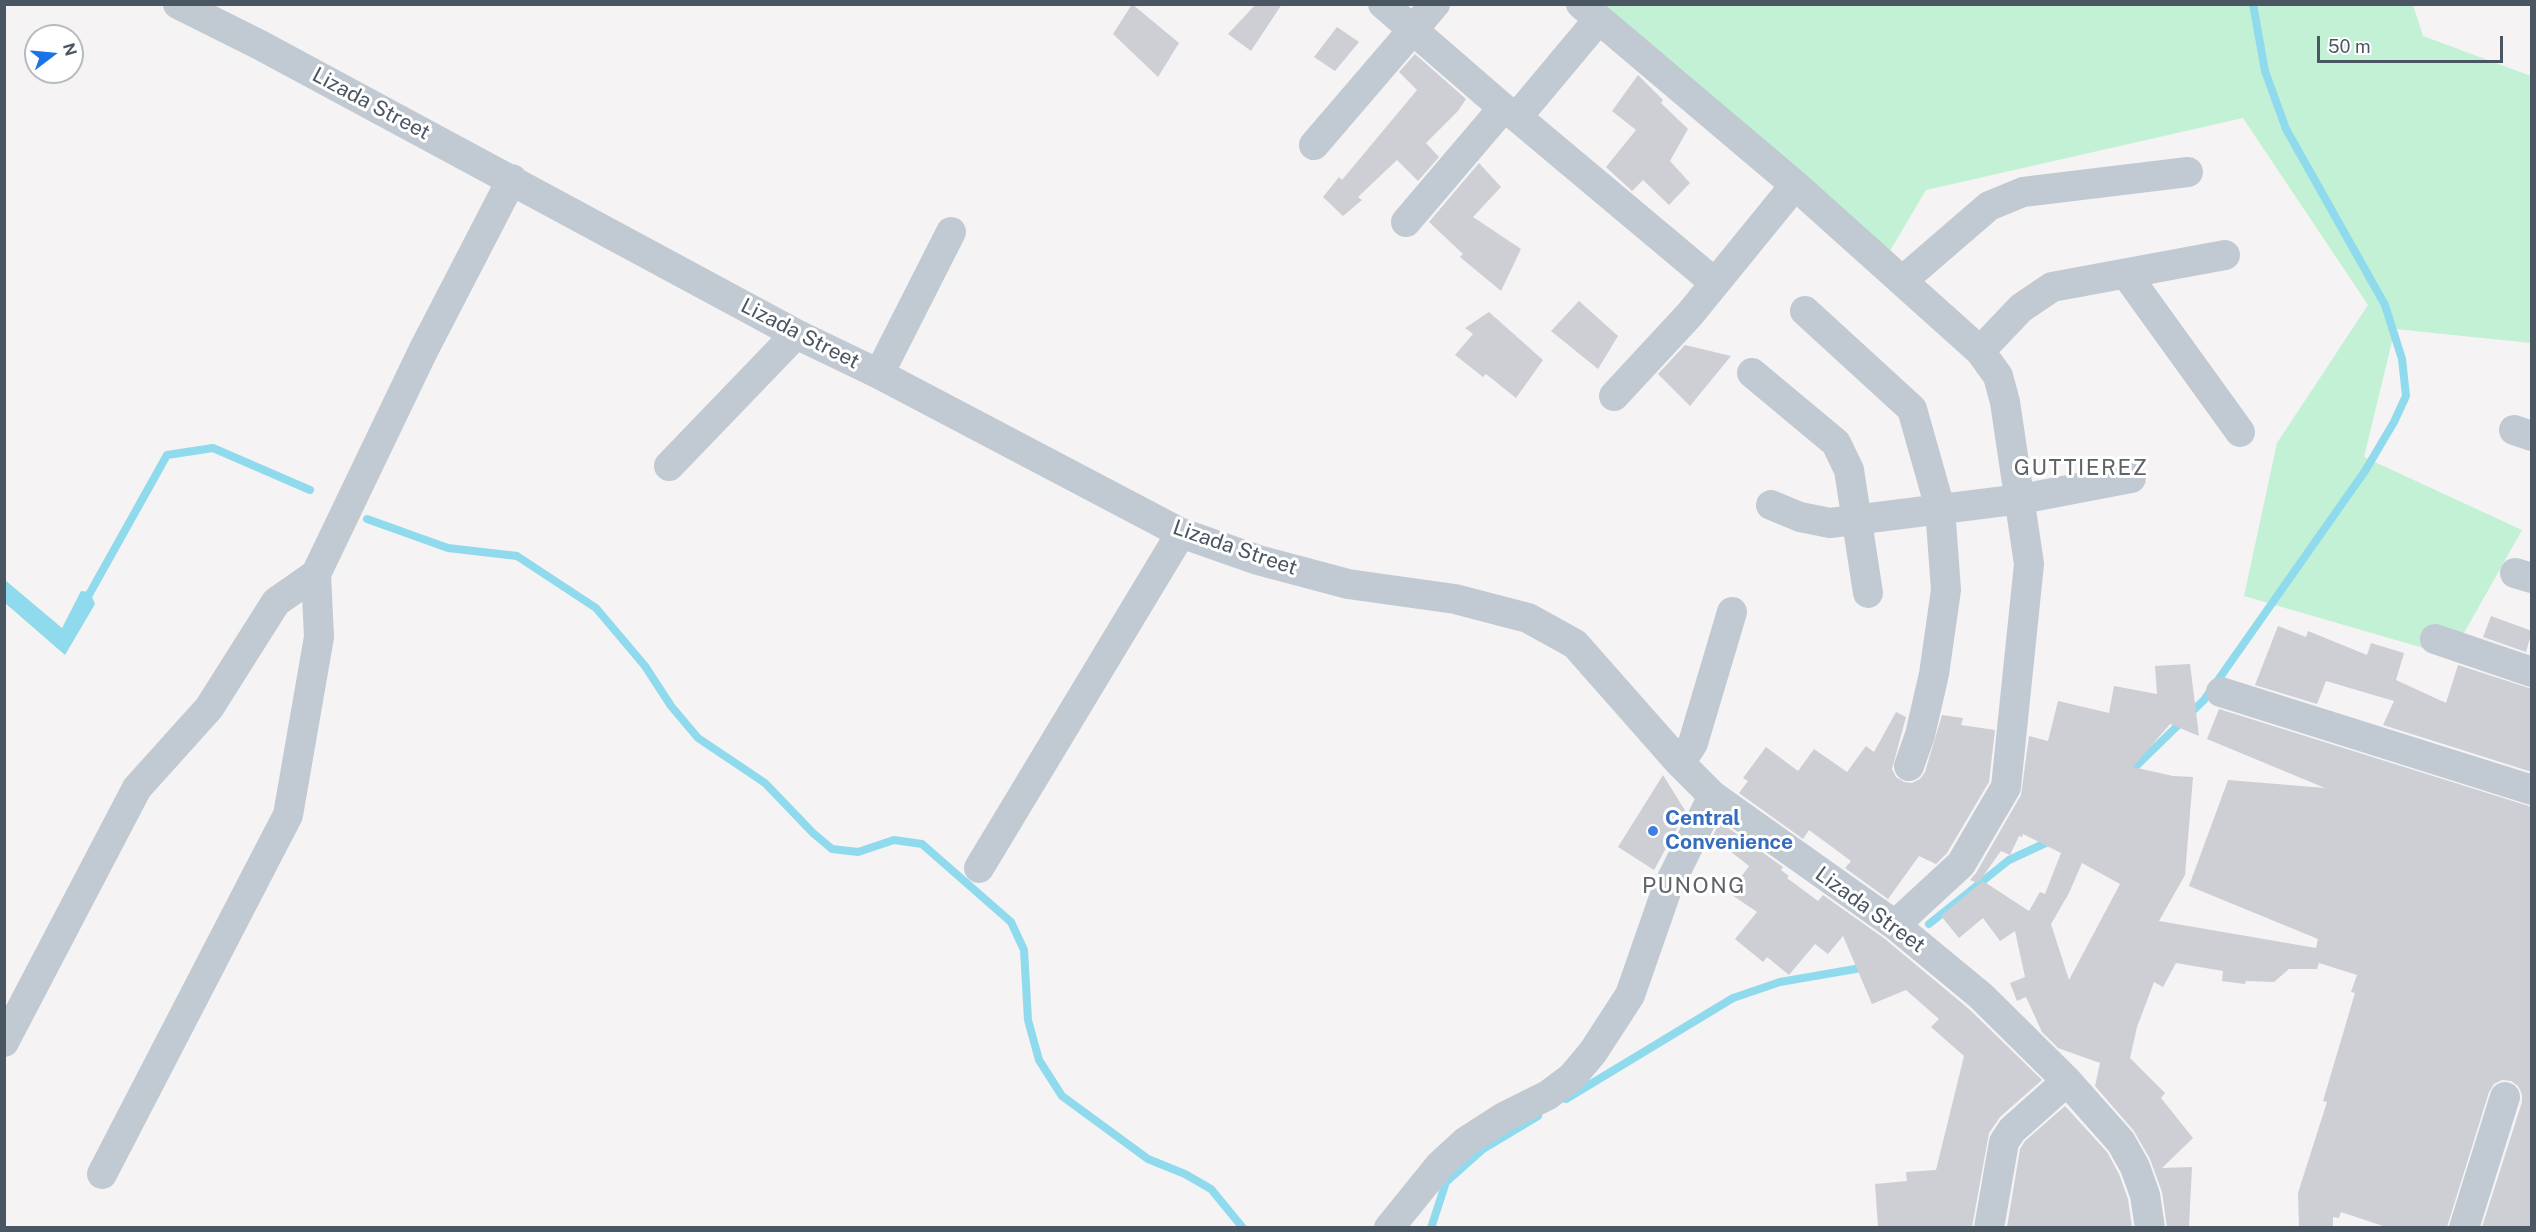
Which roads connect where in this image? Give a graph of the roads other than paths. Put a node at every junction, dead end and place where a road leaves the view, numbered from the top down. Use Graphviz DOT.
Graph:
graph roads {
  1 [pos="178,4"];
  2 [pos="1383,4"];
  3 [pos="1435,4"];
  4 [pos="1590,12"];
  5 [pos="1414,29"];
  6 [pos="1510,113"];
  7 [pos="1314,145"];
  8 [pos="2188,172"];
  9 [pos="512,179"];
  10 [pos="1795,185"];
  11 [pos="1406,222"];
  12 [pos="951,232"];
  13 [pos="2225,255"];
  14 [pos="2126,274"];
  15 [pos="1902,280"];
  16 [pos="1715,284"];
  17 [pos="1805,311"];
  18 [pos="796,334"];
  19 [pos="1980,351"];
  20 [pos="1752,373"];
  21 [pos="879,374"];
  22 [pos="1614,396"];
  23 [pos="2240,432"];
  24 [pos="669,466"];
  25 [pos="2132,478"];
  26 [pos="2020,500"];
  27 [pos="1771,505"];
  28 [pos="1940,508"];
  29 [pos="1857,520"];
  30 [pos="1181,533"];
  31 [pos="316,574"];
  32 [pos="1868,593"];
  33 [pos="1732,612"];
  34 [pos="2435,639"];
  35 [pos="2532,672"];
  36 [pos="2221,692"];
  37 [pos="1680,763"];
  38 [pos="1910,766"];
  39 [pos="2532,790"];
  40 [pos="1713,796"];
  41 [pos="979,868"];
  42 [pos="1895,925"];
  43 [pos="4,1042"];
  44 [pos="2067,1081"];
  45 [pos="2505,1097"];
  46 [pos="102,1174"];
  47 [pos="1389,1227"];
  48 [pos="1989,1227"];
  49 [pos="2150,1227"];
  50 [pos="2464,1227"];
  1 -- 9 [label="street, Lizada Street"];
  2 -- 5 [label="street"];
  3 -- 5 [label="street"];
  4 -- 6 [label="street"];
  4 -- 10 [label="street"];
  5 -- 6 [label="street"];
  5 -- 7 [label="street"];
  6 -- 11 [label="street"];
  6 -- 16 [label="street"];
  8 -- 15 [label="street"];
  9 -- 18 [label="street, Lizada Street"];
  9 -- 31 [label="street"];
  10 -- 15 [label="street"];
  10 -- 16 [label="street"];
  12 -- 21 [label="street"];
  13 -- 14 [label="street"];
  14 -- 19 [label="street"];
  14 -- 23 [label="street"];
  15 -- 19 [label="street"];
  16 -- 22 [label="street"];
  17 -- 28 [label="street"];
  18 -- 21 [label="street, Lizada Street"];
  18 -- 24 [label="street"];
  19 -- 26 [label="street"];
  20 -- 29 [label="street"];
  21 -- 30 [label="street, Lizada Street"];
  25 -- 26 [label="street"];
  26 -- 28 [label="street"];
  26 -- 42 [label="street"];
  27 -- 29 [label="street"];
  28 -- 29 [label="street"];
  28 -- 38 [label="street"];
  29 -- 32 [label="street"];
  30 -- 37 [label="street, Lizada Street"];
  30 -- 41 [label="street"];
  31 -- 43 [label="street"];
  31 -- 46 [label="street"];
  33 -- 37 [label="street"];
  34 -- 35 [label="street"];
  36 -- 39 [label="street"];
  37 -- 40 [label="street, Lizada Street"];
  40 -- 42 [label="street, Lizada Street"];
  40 -- 47 [label="street"];
  42 -- 44 [label="street, Lizada Street"];
  44 -- 48 [label="street"];
  44 -- 49 [label="street, Lizada Street"];
  45 -- 50 [label="street"];
}
